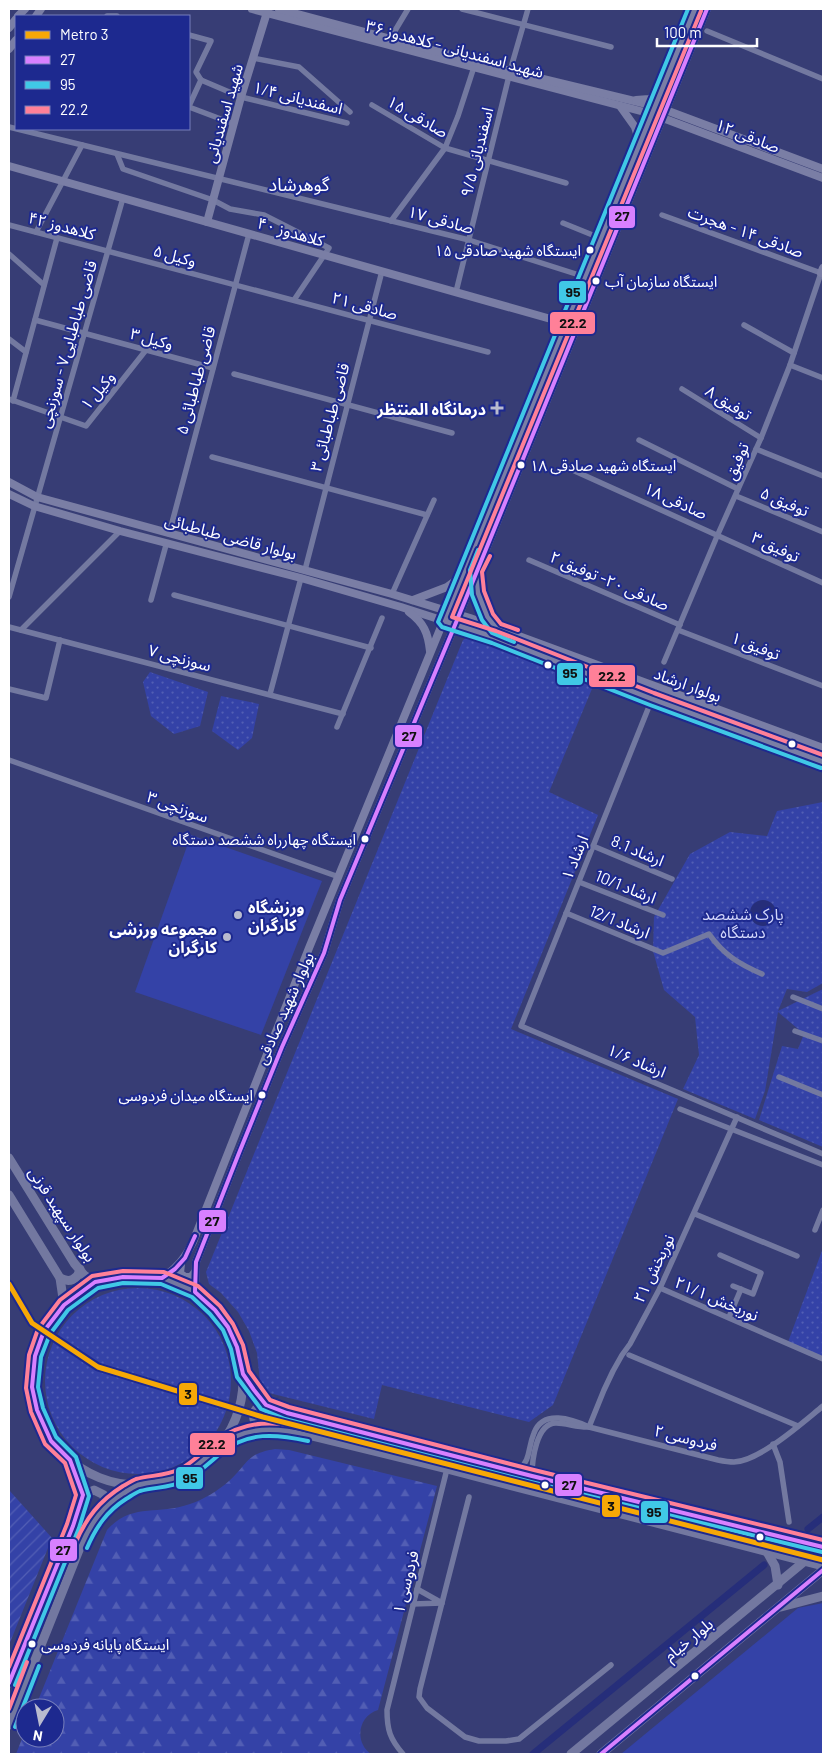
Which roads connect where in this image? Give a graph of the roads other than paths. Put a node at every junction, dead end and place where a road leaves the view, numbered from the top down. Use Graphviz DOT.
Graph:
graph roads {
  1 [pos="252,9"];
  2 [pos="279,9"];
  3 [pos="408,9"];
  4 [pos="462,9"];
  5 [pos="528,9"];
  6 [pos="694,9"];
  7 [pos="707,9"];
  8 [pos="268,11"];
  9 [pos="524,25"];
  10 [pos="707,31"];
  11 [pos="190,35"];
  12 [pos="390,39"];
  13 [pos="611,47"];
  14 [pos="253,58"];
  15 [pos="474,68"];
  16 [pos="510,74"];
  17 [pos="823,79"];
  18 [pos="201,80"];
  19 [pos="661,93"];
  20 [pos="242,97"];
  21 [pos="621,102"];
  22 [pos="190,105"];
  23 [pos="372,105"];
  24 [pos="655,106"];
  25 [pos="190,107"];
  26 [pos="666,110"];
  27 [pos="350,112"];
  28 [pos="652,114"];
  29 [pos="663,118"];
  30 [pos="347,123"];
  31 [pos="234,124"];
  32 [pos="22,130"];
  33 [pos="640,143"];
  34 [pos="82,145"];
  35 [pos="445,148"];
  36 [pos="117,154"];
  37 [pos="489,161"];
  38 [pos="9,166"];
  39 [pos="823,169"];
  40 [pos="823,178"];
  41 [pos="219,180"];
  42 [pos="63,181"];
  43 [pos="566,183"];
  44 [pos="123,198"];
  45 [pos="213,200"];
  46 [pos="662,214"];
  47 [pos="391,220"];
  48 [pos="207,222"];
  49 [pos="563,223"];
  50 [pos="9,225"];
  51 [pos="36,232"];
  52 [pos="249,234"];
  53 [pos="57,238"];
  54 [pos="600,238"];
  55 [pos="469,240"];
  56 [pos="108,251"];
  57 [pos="9,254"];
  58 [pos="324,255"];
  59 [pos="382,271"];
  60 [pos="823,271"];
  61 [pos="576,274"];
  62 [pos="235,285"];
  63 [pos="44,286"];
  64 [pos="456,292"];
  65 [pos="294,300"];
  66 [pos="35,320"];
  67 [pos="369,320"];
  68 [pos="565,323"];
  69 [pos="744,325"];
  70 [pos="84,333"];
  71 [pos="9,339"];
  72 [pos="146,350"];
  73 [pos="26,352"];
  74 [pos="488,352"];
  75 [pos="794,353"];
  76 [pos="790,365"];
  77 [pos="213,368"];
  78 [pos="234,374"];
  79 [pos="823,378"];
  80 [pos="682,389"];
  81 [pos="11,400"];
  82 [pos="347,404"];
  83 [pos="60,417"];
  84 [pos="452,433"];
  85 [pos="761,438"];
  86 [pos="638,440"];
  87 [pos="756,449"];
  88 [pos="212,457"];
  89 [pos="568,468"];
  90 [pos="823,476"];
  91 [pos="9,482"];
  92 [pos="325,487"];
  93 [pos="738,489"];
  94 [pos="736,496"];
  95 [pos="10,497"];
  96 [pos="37,497"];
  97 [pos="434,500"];
  98 [pos="34,506"];
  99 [pos="427,514"];
  100 [pos="120,532"];
  101 [pos="823,532"];
  102 [pos="168,534"];
  103 [pos="718,534"];
  104 [pos="166,545"];
  105 [pos="529,560"];
  106 [pos="305,570"];
  107 [pos="476,571"];
  108 [pos="462,576"];
  109 [pos="301,578"];
  110 [pos="823,583"];
  111 [pos="392,594"];
  112 [pos="174,595"];
  113 [pos="9,597"];
  114 [pos="152,600"];
  115 [pos="412,600"];
  116 [pos="402,607"];
  117 [pos="448,611"];
  118 [pos="459,615"];
  119 [pos="382,618"];
  120 [pos="444,621"];
  121 [pos="455,624"];
  122 [pos="288,626"];
  123 [pos="9,627"];
  124 [pos="679,627"];
  125 [pos="497,629"];
  126 [pos="21,630"];
  127 [pos="60,640"];
  128 [pos="371,648"];
  129 [pos="431,653"];
  130 [pos="664,662"];
  131 [pos="823,686"];
  132 [pos="9,689"];
  133 [pos="270,694"];
  134 [pos="652,699"];
  135 [pos="343,714"];
  136 [pos="338,727"];
  137 [pos="823,748"];
  138 [pos="9,760"];
  139 [pos="823,762"];
  140 [pos="593,846"];
  141 [pos="339,877"];
  142 [pos="672,879"];
  143 [pos="579,882"];
  144 [pos="566,914"];
  145 [pos="663,915"];
  146 [pos="309,948"];
  147 [pos="324,953"];
  148 [pos="762,974"];
  149 [pos="793,997"];
  150 [pos="823,1009"];
  151 [pos="521,1026"];
  152 [pos="796,1031"];
  153 [pos="823,1041"];
  154 [pos="779,1077"];
  155 [pos="823,1095"];
  156 [pos="680,1109"];
  157 [pos="740,1118"];
  158 [pos="732,1130"];
  159 [pos="823,1154"];
  160 [pos="9,1158"];
  161 [pos="823,1165"];
  162 [pos="9,1195"];
  163 [pos="823,1210"];
  164 [pos="695,1214"];
  165 [pos="816,1230"];
  166 [pos="720,1255"];
  167 [pos="797,1256"];
  168 [pos="182,1262"];
  169 [pos="80,1269"];
  170 [pos="196,1272"];
  171 [pos="60,1278"];
  172 [pos="162,1278"];
  173 [pos="95,1282"];
  174 [pos="733,1286"];
  175 [pos="660,1288"];
  176 [pos="741,1289"];
  177 [pos="195,1292"];
  178 [pos="64,1305"];
  179 [pos="729,1317"];
  180 [pos="629,1355"];
  181 [pos="823,1359"];
  182 [pos="243,1374"];
  183 [pos="266,1405"];
  184 [pos="823,1406"];
  185 [pos="798,1426"];
  186 [pos="589,1427"];
  187 [pos="261,1428"];
  188 [pos="773,1444"];
  189 [pos="219,1446"];
  190 [pos="70,1460"];
  191 [pos="448,1469"];
  192 [pos="518,1472"];
  193 [pos="532,1476"];
  194 [pos="138,1485"];
  195 [pos="82,1495"];
  196 [pos="469,1497"];
  197 [pos="105,1506"];
  198 [pos="789,1522"];
  199 [pos="823,1547"];
  200 [pos="767,1552"];
  201 [pos="804,1562"];
  202 [pos="823,1568"];
  203 [pos="778,1585"];
  204 [pos="417,1589"];
  205 [pos="823,1596"];
  206 [pos="442,1603"];
  207 [pos="413,1604"];
  208 [pos="778,1608"];
  209 [pos="610,1665"];
  210 [pos="9,1683"];
  211 [pos="9,1725"];
  212 [pos="403,1754"];
  213 [pos="571,1754"];
  214 [pos="600,1754"];
  1 -- 8 [label="main road, شهید اسفندیانی - کلاهدوز ۳۶"];
  2 -- 12 [label="main road, شهید اسفندیانی - کلاهدوز ۳۶"];
  3 -- 12 [label="street"];
  4 -- 9 [label="street"];
  5 -- 9 [label="street, اسفندیانی ۹/۵"];
  6 -- 19 [label="main road, بولوار شهید صادقی"];
  7 -- 26 [label="main road, بولوار شهید صادقی"];
  8 -- 14 [label="main road, شهید اسفندیانی"];
  8 -- 15 [label="main road, شهید اسفندیانی - کلاهدوز ۳۶"];
  9 -- 13 [label="street"];
  9 -- 16 [label="street, اسفندیانی ۹/۵"];
  10 -- 17 [label="street"];
  11 -- 18 [label="street"];
  12 -- 16 [label="main road, شهید اسفندیانی - کلاهدوز ۳۶"];
  14 -- 20 [label="main road, شهید اسفندیانی"];
  14 -- 27 [label="street"];
  15 -- 16 [label="main road, شهید اسفندیانی - کلاهدوز ۳۶"];
  15 -- 35 [label="street"];
  16 -- 21 [label="main road, شهید اسفندیانی - کلاهدوز ۳۶"];
  16 -- 37 [label="street, اسفندیانی ۹/۵"];
  18 -- 20 [label="street, اسفندیانی ۱/۴"];
  18 -- 22 [label="street"];
  19 -- 21 [label="main road"];
  19 -- 24 [label="main road, بولوار شهید صادقی"];
  20 -- 30 [label="street, اسفندیانی ۱/۴"];
  20 -- 31 [label="main road, شهید اسفندیانی"];
  21 -- 24 [label="main road, شهید اسفندیانی - کلاهدوز ۳۶"];
  21 -- 28 [label="main road, شهید اسفندیانی - کلاهدوز ۳۶"];
  21 -- 33 [label="main road"];
  23 -- 35 [label="street, صادقی ۱۵"];
  24 -- 26 [label="main road, صادقی ۱۲"];
  24 -- 28 [label="main road, بولوار شهید صادقی"];
  25 -- 31 [label="street"];
  26 -- 29 [label="main road, بولوار شهید صادقی"];
  26 -- 39 [label="main road, صادقی ۱۲"];
  28 -- 29 [label="main road, صادقی ۱۲"];
  28 -- 33 [label="main road, بولوار شهید صادقی"];
  29 -- 40 [label="main road, صادقی ۱۲"];
  29 -- 107 [label="main road, بولوار شهید صادقی"];
  31 -- 41 [label="main road, شهید اسفندیانی"];
  32 -- 34 [label="street, صادقی ۱۷"];
  33 -- 54 [label="main road, بولوار شهید صادقی"];
  34 -- 36 [label="street, صادقی ۱۷"];
  34 -- 42 [label="street"];
  35 -- 37 [label="street, صادقی ۱۵"];
  35 -- 47 [label="street"];
  36 -- 41 [label="street, صادقی ۱۷"];
  36 -- 45 [label="street"];
  37 -- 43 [label="street, صادقی ۱۵"];
  37 -- 55 [label="street, اسفندیانی ۹/۵"];
  38 -- 42 [label="main road, کلاهدوز ۴۰"];
  41 -- 45 [label="main road, شهید اسفندیانی"];
  41 -- 47 [label="street, صادقی ۱۷"];
  42 -- 44 [label="main road, کلاهدوز ۴۰"];
  42 -- 51 [label="street"];
  44 -- 48 [label="main road, کلاهدوز ۴۰"];
  44 -- 56 [label="street, قاضی طباطبایی۷ - سوزنچی"];
  45 -- 48 [label="main road, شهید اسفندیانی"];
  45 -- 58 [label="street"];
  46 -- 60 [label="street, صادقی ۱۴ - هجرت"];
  47 -- 55 [label="street, صادقی ۱۷"];
  48 -- 52 [label="main road, کلاهدوز ۴۰"];
  49 -- 54 [label="street"];
  50 -- 51 [label="street, کلاهدوز ۴۲"];
  51 -- 53 [label="street, کلاهدوز ۴۲"];
  52 -- 58 [label="main road, کلاهدوز ۴۰"];
  52 -- 62 [label="street, قاضی طباطبائی ۵"];
  53 -- 56 [label="street, کلاهدوز ۴۲"];
  53 -- 63 [label="street"];
  54 -- 68 [label="main road, بولوار شهید صادقی"];
  55 -- 61 [label="street, صادقی ۱۷"];
  55 -- 64 [label="street, اسفندیانی ۹/۵"];
  56 -- 62 [label="street, وکيل ۵"];
  56 -- 70 [label="street, قاضی طباطبایی۷ - سوزنچی"];
  57 -- 63 [label="street"];
  58 -- 59 [label="main road, کلاهدوز ۴۰"];
  58 -- 65 [label="street"];
  59 -- 64 [label="main road, کلاهدوز ۴۰"];
  59 -- 67 [label="street, قاضی طباطبائی ۳"];
  60 -- 75 [label="street, توفیق"];
  62 -- 65 [label="street, صادقی ۲۱"];
  62 -- 77 [label="street, قاضی طباطبائی ۵"];
  63 -- 66 [label="street"];
  64 -- 68 [label="main road, کلاهدوز ۴۰"];
  65 -- 67 [label="street, صادقی ۲۱"];
  66 -- 70 [label="street, وکيل ۳"];
  66 -- 73 [label="street"];
  67 -- 74 [label="street, صادقی ۲۱"];
  67 -- 82 [label="street, قاضی طباطبائی ۳"];
  68 -- 108 [label="main road, بولوار شهید صادقی"];
  69 -- 75 [label="street"];
  70 -- 72 [label="street, وکيل ۳"];
  70 -- 83 [label="street, قاضی طباطبایی۷ - سوزنچی"];
  71 -- 73 [label="street"];
  72 -- 77 [label="street, وکيل ۳"];
  72 -- 83 [label="street, وکيل ۱"];
  73 -- 81 [label="street"];
  75 -- 76 [label="street, توفیق"];
  76 -- 79 [label="street"];
  76 -- 85 [label="street, توفیق"];
  77 -- 102 [label="street, قاضی طباطبائی ۵"];
  78 -- 82 [label="street"];
  80 -- 85 [label="street, توفیق ۸"];
  81 -- 83 [label="street"];
  82 -- 84 [label="street"];
  82 -- 92 [label="street, قاضی طباطبائی ۳"];
  83 -- 96 [label="street, قاضی طباطبایی۷ - سوزنچی"];
  85 -- 87 [label="street, توفیق"];
  86 -- 93 [label="street"];
  87 -- 90 [label="street"];
  87 -- 93 [label="street, توفیق"];
  88 -- 92 [label="street"];
  89 -- 103 [label="street, صادقی ۱۸"];
  91 -- 96 [label="main road, بولوار قاضی طباطبائی"];
  92 -- 99 [label="street"];
  92 -- 106 [label="street, قاضی طباطبائی ۳"];
  93 -- 94 [label="street, توفیق"];
  94 -- 101 [label="street, توفیق ۵"];
  94 -- 103 [label="street, توفیق"];
  95 -- 98 [label="main road, بولوار قاضی طباطبائی"];
  96 -- 98 [label="street, قاضی طباطبایی۷ - سوزنچی"];
  96 -- 102 [label="main road, بولوار قاضی طباطبائی"];
  97 -- 99 [label="street"];
  98 -- 100 [label="main road, بولوار قاضی طباطبائی"];
  98 -- 113 [label="street, قاضی طباطبایی۷ - سوزنچی"];
  99 -- 111 [label="street"];
  100 -- 104 [label="main road, بولوار قاضی طباطبائی"];
  100 -- 126 [label="street"];
  102 -- 106 [label="main road, بولوار قاضی طباطبائی"];
  103 -- 110 [label="street, توفیق ۳"];
  103 -- 124 [label="street, توفیق"];
  104 -- 109 [label="main road, بولوار قاضی طباطبائی"];
  104 -- 114 [label="street"];
  105 -- 124 [label="street, صادقی ۲۰- توفیق ۲"];
  106 -- 111 [label="main road, بولوار قاضی طباطبائی"];
  107 -- 118 [label="main road, بولوار شهید صادقی"];
  107 -- 125 [label="main road"];
  108 -- 115 [label="main road"];
  108 -- 117 [label="main road, بولوار شهید صادقی"];
  109 -- 116 [label="main road, بولوار قاضی طباطبائی"];
  109 -- 122 [label="street"];
  111 -- 115 [label="main road, بولوار قاضی طباطبائی"];
  112 -- 122 [label="street"];
  115 -- 117 [label="main road, بولوار قاضی طباطبائی"];
  116 -- 120 [label="main road, بولوار قاضی طباطبائی"];
  116 -- 129 [label="main road"];
  117 -- 118 [label="main road, بولوار قاضی طباطبائی"];
  117 -- 120 [label="main road, بولوار شهید صادقی"];
  118 -- 121 [label="main road, بولوار شهید صادقی"];
  118 -- 125 [label="main road, بولوار ارشاد"];
  119 -- 128 [label="street"];
  120 -- 121 [label="main road, بولوار ارشاد"];
  120 -- 129 [label="main road, بولوار شهید صادقی"];
  121 -- 134 [label="main road, بولوار ارشاد"];
  121 -- 147 [label="main road, بولوار شهید صادقی"];
  122 -- 128 [label="street"];
  122 -- 133 [label="street"];
  123 -- 126 [label="street, سوزنچی ۷"];
  124 -- 130 [label="street, توفیق"];
  124 -- 131 [label="street, توفیق ۱"];
  125 -- 137 [label="main road, بولوار ارشاد"];
  126 -- 127 [label="street, سوزنچی ۷"];
  127 -- 132 [label="street"];
  127 -- 133 [label="street, سوزنچی ۷"];
  128 -- 135 [label="street"];
  129 -- 141 [label="main road, بولوار شهید صادقی"];
  133 -- 135 [label="street, سوزنچی ۷"];
  134 -- 139 [label="main road, بولوار ارشاد"];
  134 -- 140 [label="street, ارشاد ۱"];
  135 -- 136 [label="street"];
  138 -- 141 [label="street, سوزنچی ۳"];
  140 -- 142 [label="street, ارشاد 8.1"];
  140 -- 143 [label="street, ارشاد ۱"];
  141 -- 146 [label="main road, بولوار شهید صادقی"];
  143 -- 144 [label="street, ارشاد ۱"];
  143 -- 145 [label="street, ارشاد 10/1"];
  144 -- 148 [label="street, ارشاد 12/1"];
  144 -- 151 [label="street, ارشاد ۱"];
  146 -- 147 [label="main road"];
  146 -- 168 [label="main road, بولوار شهید صادقی"];
  147 -- 170 [label="main road, بولوار شهید صادقی"];
  149 -- 150 [label="street"];
  151 -- 157 [label="street, ارشاد ۱/۶"];
  152 -- 153 [label="street"];
  154 -- 155 [label="street"];
  156 -- 158 [label="street"];
  157 -- 158 [label="street, نوربخش ۲۱"];
  157 -- 159 [label="street, ارشاد ۱/۶"];
  158 -- 161 [label="street"];
  158 -- 164 [label="street, نوربخش ۲۱"];
  160 -- 169 [label="main road, بولوار سپهبد قرنی"];
  162 -- 171 [label="main road"];
  163 -- 165 [label="street"];
  164 -- 167 [label="street"];
  164 -- 175 [label="street, نوربخش ۲۱"];
  166 -- 176 [label="street"];
  168 -- 170 [label="main road"];
  168 -- 172 [label="main road, بولوار شهید صادقی"];
  169 -- 171 [label="main road"];
  169 -- 173 [label="main road, بولوار سپهبد قرنی"];
  170 -- 177 [label="main road, بولوار شهید صادقی"];
  171 -- 178 [label="main road"];
  172 -- 173 [label="main road"];
  172 -- 177 [label="main road"];
  173 -- 178 [label="main road"];
  174 -- 176 [label="street"];
  175 -- 179 [label="street, نوربخش ۲۱/۱"];
  175 -- 186 [label="street, نوربخش ۲۱"];
  176 -- 179 [label="street"];
  177 -- 182 [label="main road"];
  178 -- 190 [label="main road"];
  179 -- 181 [label="street, نوربخش ۲۱/۱"];
  180 -- 185 [label="street"];
  182 -- 183 [label="main road"];
  182 -- 189 [label="main road"];
  183 -- 187 [label="main road"];
  183 -- 192 [label="main road"];
  184 -- 185 [label="street, فردوسی ۲"];
  185 -- 188 [label="street, فردوسی ۲"];
  186 -- 188 [label="street, فردوسی ۲"];
  186 -- 192 [label="street, فردوسی ۲"];
  186 -- 193 [label="street, فردوسی ۲"];
  187 -- 189 [label="main road"];
  187 -- 191 [label="main road"];
  188 -- 198 [label="street"];
  189 -- 194 [label="main road"];
  190 -- 194 [label="main road"];
  190 -- 195 [label="main road"];
  191 -- 200 [label="main road"];
  191 -- 204 [label="street, فردوسی ۱"];
  192 -- 193 [label="main road"];
  193 -- 199 [label="main road"];
  194 -- 197 [label="main road"];
  195 -- 197 [label="main road"];
  195 -- 210 [label="main road"];
  196 -- 206 [label="street"];
  197 -- 211 [label="main road"];
  199 -- 201 [label="main road, بلوار خیام"];
  200 -- 201 [label="main road"];
  200 -- 203 [label="main road"];
  201 -- 202 [label="main road"];
  201 -- 203 [label="main road, بلوار خیام"];
  202 -- 208 [label="main road, بلوار خیام"];
  203 -- 213 [label="main road, بلوار خیام"];
  204 -- 206 [label="street"];
  204 -- 207 [label="street, فردوسی ۱"];
  205 -- 208 [label="main road"];
  206 -- 207 [label="street"];
  206 -- 209 [label="street"];
  207 -- 212 [label="street, فردوسی ۱"];
  208 -- 214 [label="main road, بلوار خیام"];
}
